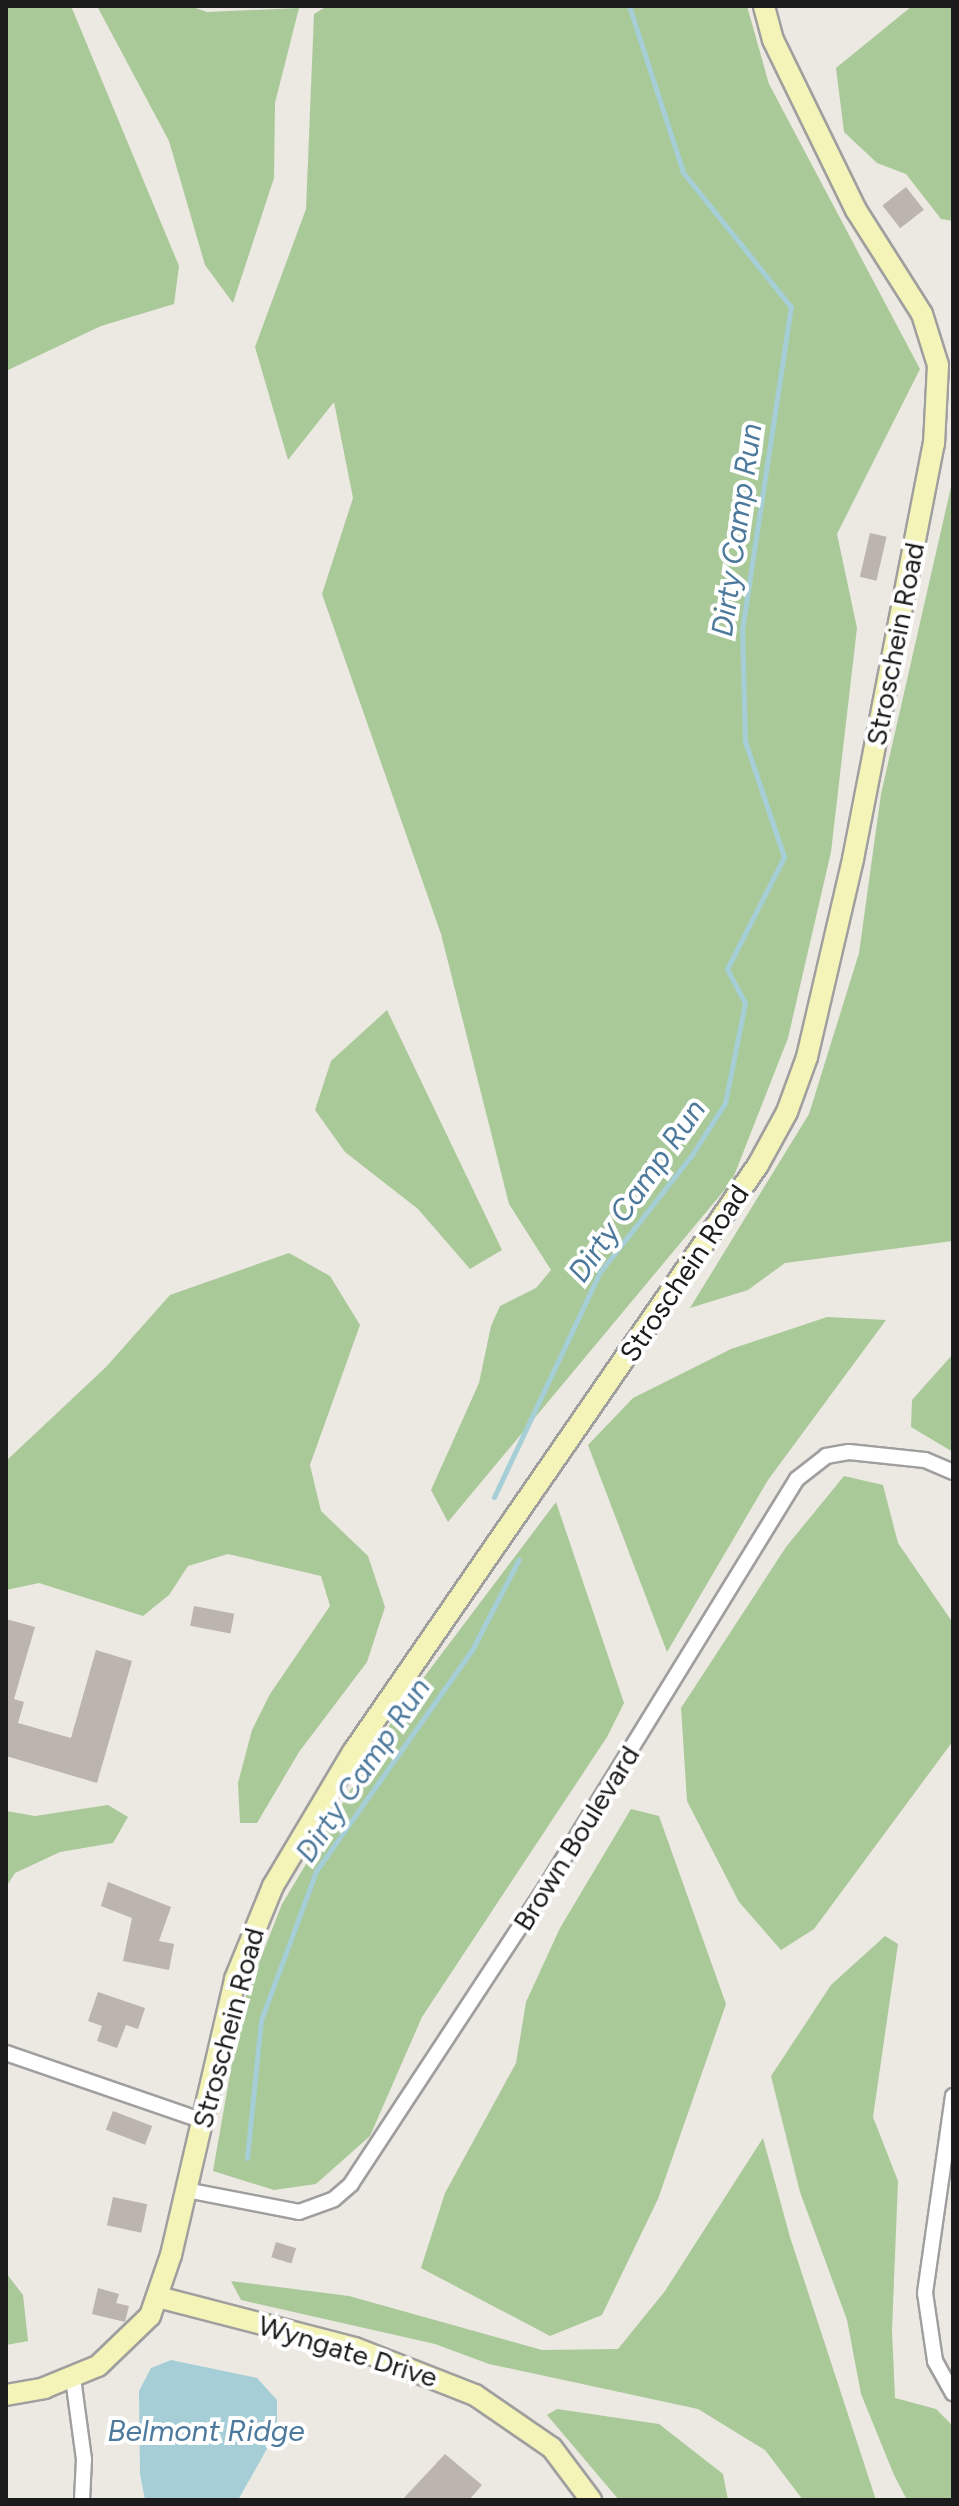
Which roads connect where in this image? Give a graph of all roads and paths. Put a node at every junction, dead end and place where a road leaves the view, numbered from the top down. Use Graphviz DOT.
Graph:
graph roads {
  1 [pos="764,6"];
  2 [pos="953,1472"];
  3 [pos="6,2053"];
  4 [pos="953,2096"];
  5 [pos="201,2120"];
  6 [pos="186,2190"];
  7 [pos="158,2297"];
  8 [pos="73,2378"];
  9 [pos="952,2392"];
  10 [pos="6,2395"];
  11 [pos="82,2500"];
  12 [pos="591,2500"];
  1 -- 5 [label="street, Stroschein Road"];
  2 -- 6 [label="street, Brown Boulevard"];
  3 -- 5 [label="street"];
  4 -- 9 [label="street"];
  5 -- 6 [label="street, Stroschein Road"];
  6 -- 7 [label="street, Stroschein Road"];
  7 -- 8 [label="street, Stroschein Road"];
  7 -- 12 [label="street, Wyngate Drive"];
  8 -- 10 [label="street, Stroschein Road"];
  8 -- 11 [label="street"];
}
